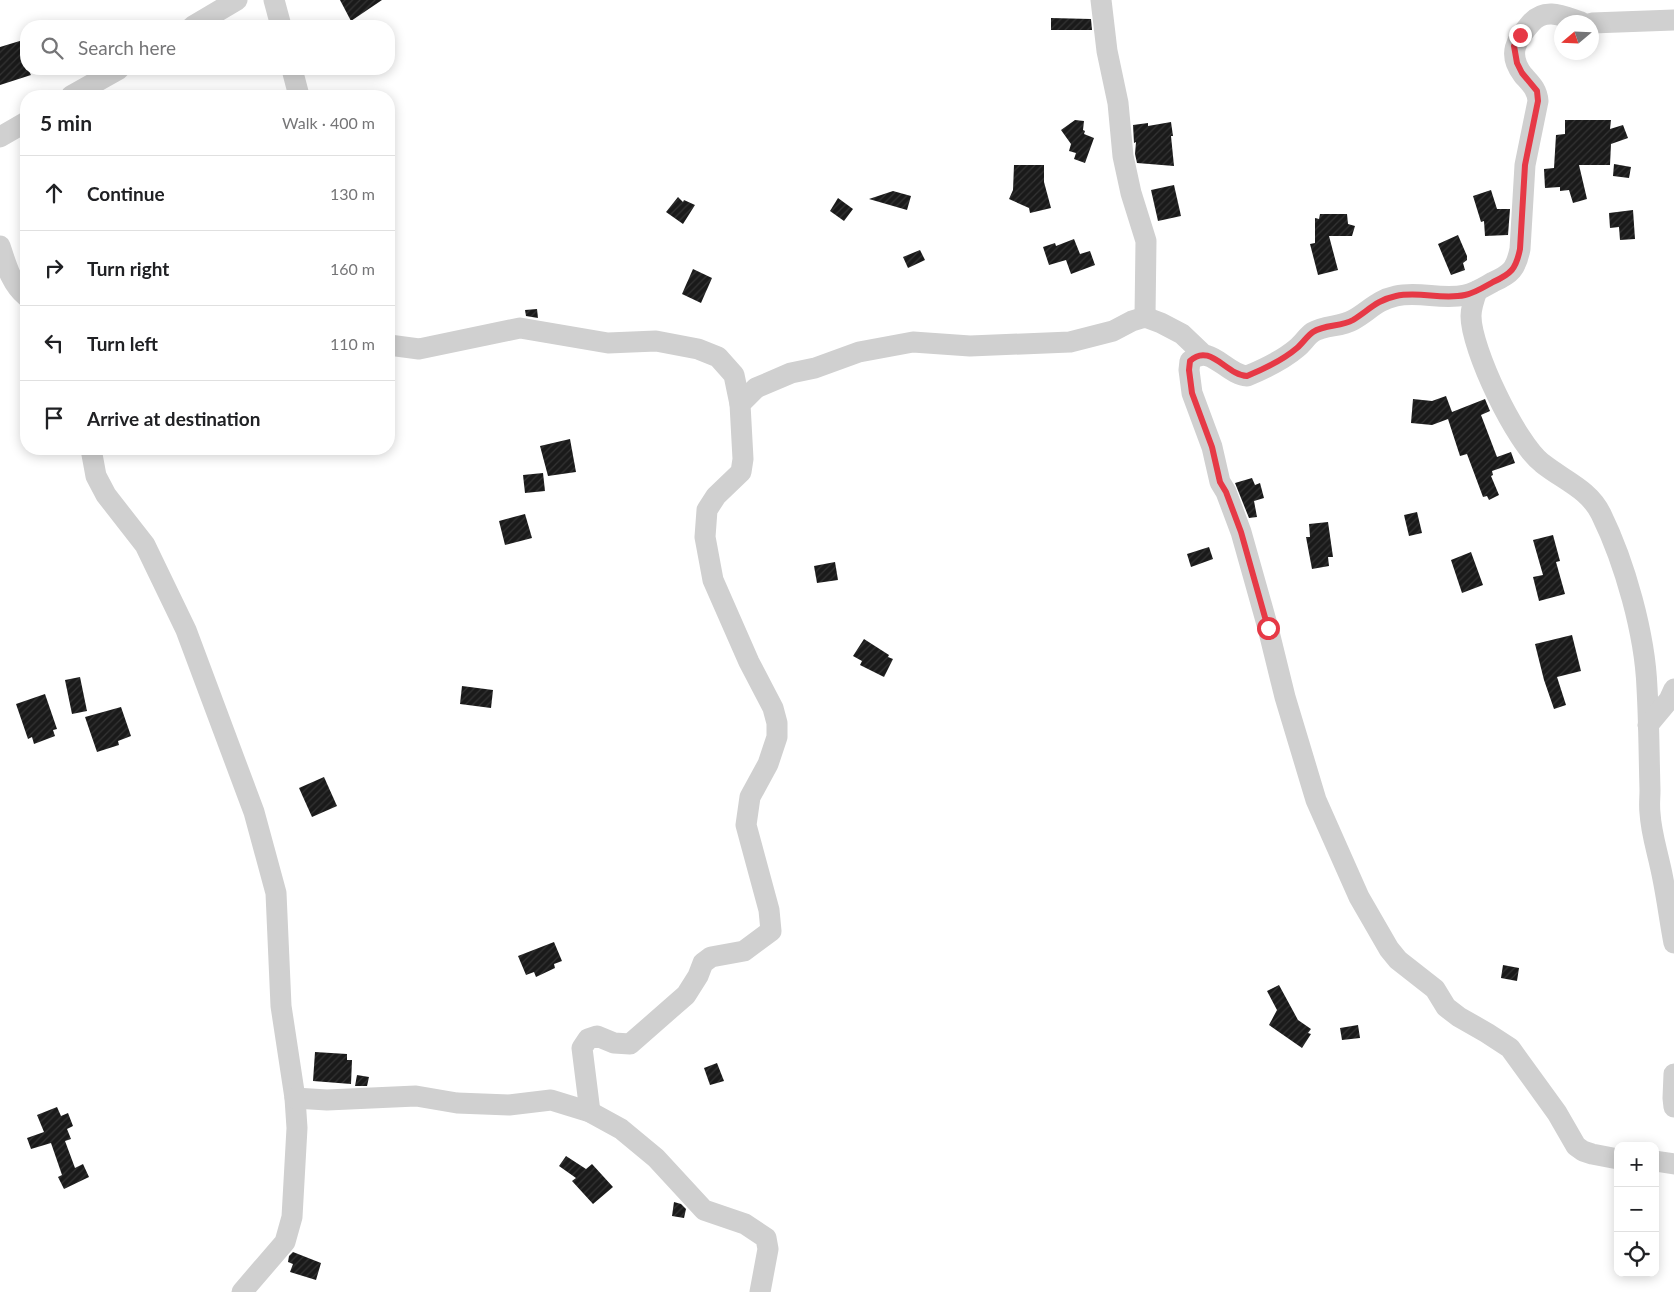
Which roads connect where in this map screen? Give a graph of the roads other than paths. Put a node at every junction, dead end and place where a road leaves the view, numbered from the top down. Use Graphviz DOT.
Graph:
graph roads {
  1 [pos="237,0"];
  2 [pos="274,0"];
  3 [pos="1101,0"];
  4 [pos="1562,15"];
  5 [pos="202,20"];
  6 [pos="279,20"];
  7 [pos="1674,20"];
  8 [pos="1599,23"];
  9 [pos="108,75"];
  10 [pos="294,75"];
  11 [pos="82,90"];
  12 [pos="297,90"];
  13 [pos="20,125"];
  14 [pos="0,137"];
  15 [pos="0,246"];
  16 [pos="20,291"];
  17 [pos="1478,291"];
  18 [pos="1145,317"];
  19 [pos="395,346"];
  20 [pos="1203,354"];
  21 [pos="740,404"];
  22 [pos="92,455"];
  23 [pos="1674,689"];
  24 [pos="1648,725"];
  25 [pos="1674,942"];
  26 [pos="1674,1074"];
  27 [pos="295,1098"];
  28 [pos="1674,1107"];
  29 [pos="590,1112"];
  30 [pos="1614,1158"];
  31 [pos="1659,1162"];
  32 [pos="1674,1164"];
  33 [pos="242,1292"];
  34 [pos="760,1292"];
  1 -- 5 [label="street"];
  2 -- 6 [label="street"];
  3 -- 18 [label="street"];
  4 -- 17 [label="street"];
  7 -- 8 [label="street"];
  9 -- 11 [label="street"];
  10 -- 12 [label="street"];
  13 -- 14 [label="street"];
  15 -- 16 [label="street"];
  17 -- 20 [label="street"];
  17 -- 24 [label="street"];
  18 -- 20 [label="street"];
  18 -- 21 [label="street"];
  19 -- 21 [label="street"];
  20 -- 30 [label="street"];
  21 -- 29 [label="street"];
  22 -- 27 [label="street"];
  23 -- 24 [label="street"];
  24 -- 25 [label="street"];
  26 -- 28 [label="street"];
  27 -- 29 [label="street"];
  27 -- 33 [label="street"];
  29 -- 34 [label="street"];
  31 -- 32 [label="street"];
}
